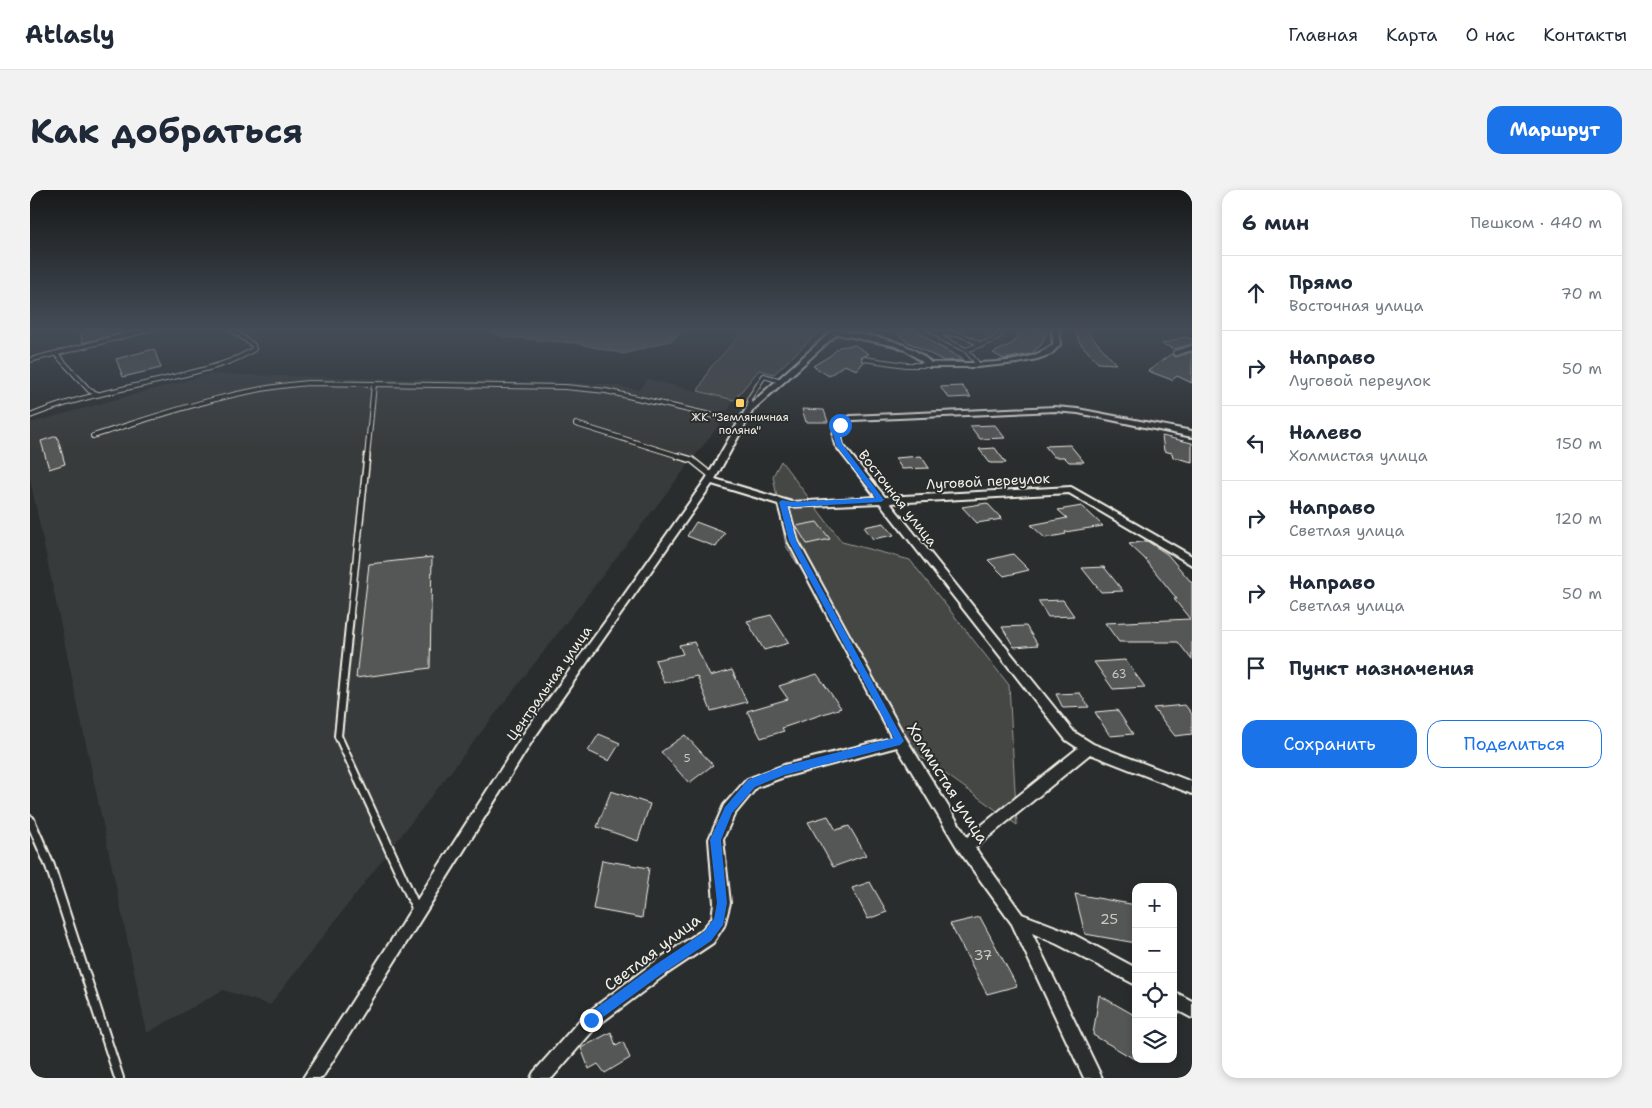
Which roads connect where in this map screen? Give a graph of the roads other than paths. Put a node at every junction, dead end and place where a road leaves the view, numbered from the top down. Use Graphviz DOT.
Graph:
graph roads {
  1 [pos="71,370"];
  2 [pos="197,370"];
  3 [pos="793,370"];
  4 [pos="781,381"];
  5 [pos="374,384"];
  6 [pos="98,394"];
  7 [pos="750,409"];
  8 [pos="30,416"];
  9 [pos="741,422"];
  10 [pos="576,424"];
  11 [pos="1192,434"];
  12 [pos="93,436"];
  13 [pos="711,478"];
  14 [pos="881,500"];
  15 [pos="782,502"];
  16 [pos="1192,561"];
  17 [pos="900,741"];
  18 [pos="1088,748"];
  19 [pos="1192,788"];
  20 [pos="30,819"];
  21 [pos="965,847"];
  22 [pos="417,911"];
  23 [pos="1017,918"];
  24 [pos="1132,975"];
  25 [pos="1177,1001"];
  26 [pos="1192,1010"];
  27 [pos="119,1078"];
  28 [pos="312,1078"];
  29 [pos="540,1078"];
  30 [pos="1093,1078"];
  1 -- 6 [label="lane"];
  2 -- 6 [label="lane"];
  3 -- 4 [label="street, Центральная улица"];
  4 -- 7 [label="street, Центральная улица"];
  4 -- 7 [label="lane"];
  5 -- 9 [label="lane"];
  5 -- 12 [label="lane"];
  5 -- 22 [label="lane"];
  6 -- 8 [label="lane"];
  7 -- 9 [label="street, Центральная улица"];
  9 -- 13 [label="street, Центральная улица"];
  10 -- 13 [label="lane"];
  11 -- 14 [label="street, Восточная улица"];
  13 -- 15 [label="street, Луговой переулок"];
  13 -- 22 [label="street, Центральная улица"];
  14 -- 15 [label="street, Луговой переулок"];
  14 -- 16 [label="street, Луговой переулок"];
  14 -- 18 [label="street, Восточная улица"];
  15 -- 17 [label="street, Холмистая улица"];
  17 -- 21 [label="street, Холмистая улица"];
  17 -- 29 [label="street, Светлая улица"];
  18 -- 19 [label="street, Восточная улица"];
  18 -- 21 [label="street"];
  20 -- 27 [label="lane"];
  21 -- 23 [label="street, Холмистая улица"];
  22 -- 28 [label="street, Центральная улица"];
  23 -- 24 [label="street"];
  23 -- 30 [label="street, Холмистая улица"];
  25 -- 26 [label="street"];
}
